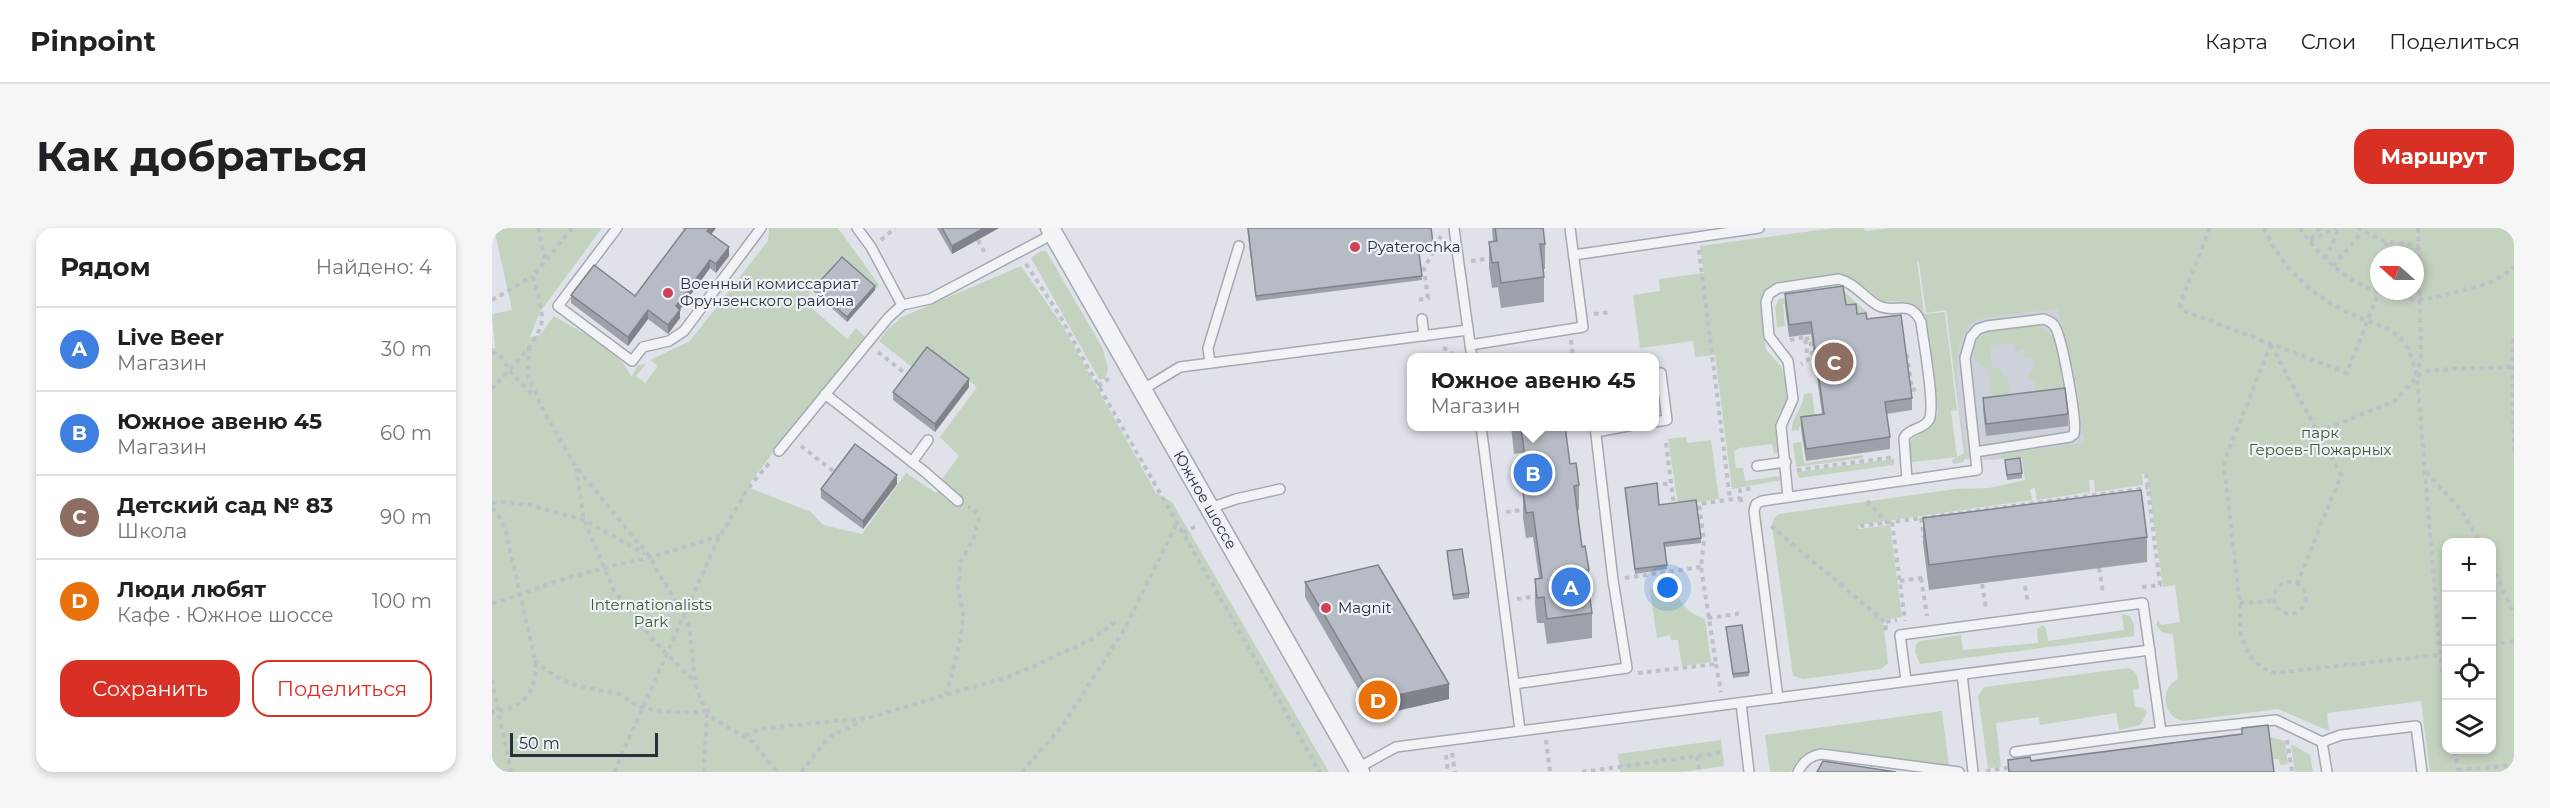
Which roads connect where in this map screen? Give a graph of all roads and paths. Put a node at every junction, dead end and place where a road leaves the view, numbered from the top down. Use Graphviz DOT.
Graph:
graph roads {
  1 [pos="538,228"];
  2 [pos="572,228"];
  3 [pos="617,228"];
  4 [pos="761,228"];
  5 [pos="857,228"];
  6 [pos="1441,228"];
  7 [pos="1454,228"];
  8 [pos="1570,228"];
  9 [pos="1759,228"];
  10 [pos="2211,228"];
  11 [pos="2264,228"];
  12 [pos="2300,228"];
  13 [pos="2320,228"];
  14 [pos="2337,228"];
  15 [pos="2357,228"];
  16 [pos="2418,228"];
  17 [pos="1052,231"];
  18 [pos="2362,232"];
  19 [pos="1442,235"];
  20 [pos="2309,241"];
  21 [pos="2386,242"];
  22 [pos="2419,245"];
  23 [pos="1239,246"];
  24 [pos="2385,246"];
  25 [pos="2407,246"];
  26 [pos="1443,247"];
  27 [pos="1027,248"];
  28 [pos="1469,250"];
  29 [pos="1699,252"];
  30 [pos="1574,255"];
  31 [pos="1496,258"];
  32 [pos="2325,259"];
  33 [pos="545,261"];
  34 [pos="1471,261"];
  35 [pos="2333,266"];
  36 [pos="2514,267"];
  37 [pos="1472,272"];
  38 [pos="533,276"];
  39 [pos="2370,288"];
  40 [pos="2424,298"];
  41 [pos="492,300"];
  42 [pos="1419,300"];
  43 [pos="2375,300"];
  44 [pos="2420,300"];
  45 [pos="902,305"];
  46 [pos="1422,319"];
  47 [pos="2367,321"];
  48 [pos="1468,330"];
  49 [pos="1424,336"];
  50 [pos="1784,339"];
  51 [pos="1805,339"];
  52 [pos="2514,339"];
  53 [pos="867,344"];
  54 [pos="2271,344"];
  55 [pos="1470,345"];
  56 [pos="1572,345"];
  57 [pos="529,347"];
  58 [pos="1432,349"];
  59 [pos="492,353"];
  60 [pos="1452,353"];
  61 [pos="1471,353"];
  62 [pos="1573,353"];
  63 [pos="1807,354"];
  64 [pos="1907,354"];
  65 [pos="1915,360"];
  66 [pos="1210,363"];
  67 [pos="2513,367"];
  68 [pos="509,368"];
  69 [pos="1799,368"];
  70 [pos="1116,372"];
  71 [pos="1659,373"];
  72 [pos="2417,376"];
  73 [pos="910,378"];
  74 [pos="1098,386"];
  75 [pos="492,389"];
  76 [pos="1142,390"];
  77 [pos="825,394"];
  78 [pos="536,397"];
  79 [pos="1659,421"];
  80 [pos="1481,431"];
  81 [pos="1494,431"];
  82 [pos="1596,431"];
  83 [pos="2318,432"];
  84 [pos="791,438"];
  85 [pos="1495,439"];
  86 [pos="928,440"];
  87 [pos="1666,443"];
  88 [pos="1894,446"];
  89 [pos="779,451"];
  90 [pos="1975,452"];
  91 [pos="1868,453"];
  92 [pos="2514,454"];
  93 [pos="1895,457"];
  94 [pos="1869,460"];
  95 [pos="1790,461"];
  96 [pos="912,462"];
  97 [pos="1757,466"];
  98 [pos="576,467"];
  99 [pos="1906,468"];
  100 [pos="2425,471"];
  101 [pos="2146,473"];
  102 [pos="838,475"];
  103 [pos="1907,480"];
  104 [pos="1671,483"];
  105 [pos="1648,486"];
  106 [pos="1759,488"];
  107 [pos="2148,488"];
  108 [pos="1280,489"];
  109 [pos="1788,497"];
  110 [pos="1741,498"];
  111 [pos="1730,499"];
  112 [pos="1877,499"];
  113 [pos="958,501"];
  114 [pos="1503,502"];
  115 [pos="492,503"];
  116 [pos="1674,506"];
  117 [pos="492,508"];
  118 [pos="1210,508"];
  119 [pos="1529,508"];
  120 [pos="1742,510"];
  121 [pos="1505,512"];
  122 [pos="1932,517"];
  123 [pos="1921,518"];
  124 [pos="584,520"];
  125 [pos="1890,522"];
  126 [pos="1177,523"];
  127 [pos="1506,523"];
  128 [pos="1862,524"];
  129 [pos="1933,524"];
  130 [pos="721,534"];
  131 [pos="1771,537"];
  132 [pos="1931,538"];
  133 [pos="2477,538"];
  134 [pos="649,556"];
  135 [pos="1701,567"];
  136 [pos="2099,568"];
  137 [pos="604,569"];
  138 [pos="2496,574"];
  139 [pos="1627,577"];
  140 [pos="1927,577"];
  141 [pos="1921,578"];
  142 [pos="1900,581"];
  143 [pos="1982,584"];
  144 [pos="2297,584"];
  145 [pos="2025,586"];
  146 [pos="1515,588"];
  147 [pos="2133,589"];
  148 [pos="2113,591"];
  149 [pos="2103,592"];
  150 [pos="2092,594"];
  151 [pos="520,596"];
  152 [pos="1541,596"];
  153 [pos="1516,599"];
  154 [pos="2039,601"];
  155 [pos="2274,601"];
  156 [pos="492,603"];
  157 [pos="2028,603"];
  158 [pos="2240,603"];
  159 [pos="2017,604"];
  160 [pos="1996,607"];
  161 [pos="1986,608"];
  162 [pos="1518,609"];
  163 [pos="1735,609"];
  164 [pos="1974,610"];
  165 [pos="1939,615"];
  166 [pos="2514,615"];
  167 [pos="684,616"];
  168 [pos="1708,618"];
  169 [pos="1914,618"];
  170 [pos="1904,619"];
  171 [pos="1118,620"];
  172 [pos="1885,622"];
  173 [pos="1887,633"];
  174 [pos="1906,634"];
  175 [pos="2514,641"];
  176 [pos="2496,644"];
  177 [pos="2150,650"];
  178 [pos="666,655"];
  179 [pos="2440,655"];
  180 [pos="535,660"];
  181 [pos="1716,664"];
  182 [pos="1627,668"];
  183 [pos="2442,669"];
  184 [pos="1962,674"];
  185 [pos="492,680"];
  186 [pos="1906,680"];
  187 [pos="695,682"];
  188 [pos="1514,684"];
  189 [pos="1732,691"];
  190 [pos="1721,692"];
  191 [pos="1710,694"];
  192 [pos="946,696"];
  193 [pos="1778,698"];
  194 [pos="1741,703"];
  195 [pos="643,706"];
  196 [pos="500,711"];
  197 [pos="707,711"];
  198 [pos="492,712"];
  199 [pos="868,718"];
  200 [pos="1520,730"];
  201 [pos="2161,732"];
  202 [pos="745,735"];
  203 [pos="1558,740"];
  204 [pos="1536,742"];
  205 [pos="2322,742"];
  206 [pos="2297,743"];
  207 [pos="1462,752"];
  208 [pos="2015,752"];
  209 [pos="1452,753"];
  210 [pos="1720,753"];
  211 [pos="1446,754"];
  212 [pos="2456,754"];
  213 [pos="1436,755"];
  214 [pos="1697,756"];
  215 [pos="2514,765"];
  216 [pos="2015,767"];
  217 [pos="1359,770"];
  218 [pos="1986,770"];
  219 [pos="2004,770"];
  220 [pos="2458,771"];
  221 [pos="511,772"];
  222 [pos="614,772"];
  223 [pos="704,772"];
  224 [pos="777,772"];
  225 [pos="801,772"];
  226 [pos="1022,772"];
  227 [pos="1320,772"];
  228 [pos="1448,772"];
  229 [pos="1455,772"];
  230 [pos="1582,772"];
  231 [pos="1699,772"];
  232 [pos="1749,772"];
  233 [pos="1798,772"];
  234 [pos="1959,772"];
  235 [pos="1973,772"];
  236 [pos="2292,772"];
  237 [pos="2327,772"];
  238 [pos="2422,772"];
  1 -- 33 [label="path"];
  2 -- 33 [label="path"];
  3 -- 4 [label="lane"];
  5 -- 45 [label="lane"];
  6 -- 19 [label="path"];
  7 -- 48 [label="lane"];
  8 -- 30 [label="lane"];
  9 -- 30 [label="lane"];
  10 -- 54 [label="path"];
  11 -- 47 [label="path"];
  12 -- 20 [label="path"];
  13 -- 20 [label="path"];
  14 -- 20 [label="path"];
  14 -- 32 [label="path"];
  15 -- 18 [label="path"];
  16 -- 22 [label="path"];
  17 -- 27 [label="lane"];
  17 -- 76 [label="street, Южное шоссе"];
  18 -- 21 [label="path"];
  18 -- 35 [label="path"];
  19 -- 26 [label="path"];
  19 -- 42 [label="path"];
  20 -- 32 [label="path"];
  21 -- 24 [label="path"];
  21 -- 25 [label="path"];
  22 -- 25 [label="path"];
  23 -- 66 [label="lane"];
  27 -- 45 [label="lane"];
  27 -- 74 [label="path"];
  28 -- 34 [label="path"];
  29 -- 111 [label="path"];
  30 -- 55 [label="lane"];
  31 -- 34 [label="path"];
  32 -- 35 [label="path"];
  33 -- 38 [label="path"];
  34 -- 37 [label="path"];
  35 -- 39 [label="path"];
  36 -- 40 [label="path"];
  38 -- 41 [label="path"];
  38 -- 57 [label="path"];
  43 -- 47 [label="path"];
  44 -- 72 [label="path"];
  45 -- 53 [label="lane"];
  46 -- 49 [label="lane"];
  47 -- 54 [label="path"];
  47 -- 72 [label="path"];
  48 -- 49 [label="lane"];
  48 -- 55 [label="lane"];
  49 -- 66 [label="lane"];
  50 -- 51 [label="path"];
  51 -- 63 [label="path"];
  51 -- 63 [label="path"];
  52 -- 67 [label="path"];
  53 -- 73 [label="path"];
  53 -- 77 [label="lane"];
  54 -- 83 [label="path"];
  54 -- 158 [label="path"];
  55 -- 61 [label="lane"];
  56 -- 62 [label="path"];
  57 -- 68 [label="path"];
  57 -- 78 [label="path"];
  58 -- 60 [label="path"];
  59 -- 68 [label="path"];
  63 -- 69 [label="path"];
  64 -- 65 [label="path"];
  66 -- 76 [label="lane"];
  67 -- 72 [label="path"];
  67 -- 92 [label="path"];
  68 -- 75 [label="path"];
  68 -- 78 [label="path"];
  70 -- 74 [label="path"];
  71 -- 79 [label="lane"];
  72 -- 83 [label="path"];
  72 -- 100 [label="path"];
  74 -- 126 [label="path"];
  76 -- 118 [label="street, Южное шоссе"];
  77 -- 84 [label="lane"];
  77 -- 96 [label="lane"];
  78 -- 98 [label="path"];
  80 -- 188 [label="lane"];
  81 -- 85 [label="path"];
  82 -- 182 [label="lane"];
  83 -- 144 [label="path"];
  84 -- 89 [label="lane"];
  84 -- 102 [label="path"];
  86 -- 96 [label="lane"];
  87 -- 104 [label="path"];
  88 -- 93 [label="path"];
  89 -- 130 [label="path"];
  90 -- 90 [label="lane"];
  90 -- 103 [label="lane"];
  91 -- 94 [label="path"];
  93 -- 94 [label="path"];
  93 -- 99 [label="path"];
  94 -- 95 [label="path"];
  95 -- 97 [label="lane"];
  95 -- 99 [label="lane"];
  95 -- 109 [label="lane"];
  96 -- 113 [label="lane"];
  98 -- 124 [label="path"];
  98 -- 134 [label="path"];
  99 -- 103 [label="lane"];
  100 -- 133 [label="path"];
  100 -- 179 [label="path"];
  101 -- 107 [label="path"];
  103 -- 109 [label="lane"];
  104 -- 105 [label="path"];
  104 -- 116 [label="path"];
  106 -- 110 [label="path"];
  107 -- 122 [label="path"];
  107 -- 147 [label="path"];
  108 -- 118 [label="lane"];
  109 -- 193 [label="lane"];
  110 -- 111 [label="path"];
  110 -- 120 [label="path"];
  111 -- 135 [label="path"];
  112 -- 125 [label="path"];
  113 -- 192 [label="path"];
  114 -- 121 [label="path"];
  115 -- 124 [label="path"];
  117 -- 151 [label="path"];
  118 -- 217 [label="street, Южное шоссе"];
  119 -- 121 [label="path"];
  121 -- 127 [label="path"];
  122 -- 123 [label="path"];
  122 -- 129 [label="path"];
  123 -- 125 [label="path"];
  123 -- 132 [label="path"];
  124 -- 134 [label="path"];
  124 -- 137 [label="path"];
  125 -- 128 [label="path"];
  125 -- 142 [label="path"];
  126 -- 226 [label="path"];
  126 -- 227 [label="path"];
  130 -- 134 [label="path"];
  130 -- 167 [label="path"];
  131 -- 172 [label="path"];
  134 -- 137 [label="path"];
  134 -- 167 [label="path"];
  135 -- 139 [label="path"];
  135 -- 168 [label="path"];
  136 -- 149 [label="path"];
  137 -- 151 [label="path"];
  137 -- 178 [label="path"];
  138 -- 166 [label="path"];
  140 -- 141 [label="path"];
  141 -- 142 [label="path"];
  141 -- 165 [label="path"];
  142 -- 170 [label="path"];
  143 -- 161 [label="path"];
  144 -- 155 [label="path"];
  144 -- 155 [label="path"];
  145 -- 157 [label="path"];
  146 -- 153 [label="path"];
  148 -- 149 [label="path"];
  149 -- 150 [label="path"];
  151 -- 156 [label="path"];
  151 -- 180 [label="path"];
  152 -- 153 [label="path"];
  153 -- 162 [label="path"];
  154 -- 157 [label="path"];
  155 -- 158 [label="path"];
  157 -- 159 [label="path"];
  158 -- 179 [label="path"];
  160 -- 161 [label="path"];
  161 -- 164 [label="path"];
  163 -- 168 [label="path"];
  167 -- 178 [label="path"];
  167 -- 187 [label="path"];
  168 -- 181 [label="path"];
  169 -- 170 [label="path"];
  170 -- 172 [label="path"];
  170 -- 174 [label="path"];
  171 -- 192 [label="path"];
  172 -- 173 [label="path"];
  174 -- 177 [label="lane"];
  174 -- 186 [label="lane"];
  175 -- 176 [label="path"];
  177 -- 184 [label="lane"];
  177 -- 201 [label="lane"];
  178 -- 187 [label="path"];
  178 -- 195 [label="path"];
  179 -- 183 [label="path"];
  180 -- 195 [label="path"];
  180 -- 196 [label="path"];
  181 -- 182 [label="path"];
  181 -- 190 [label="path"];
  182 -- 188 [label="lane"];
  184 -- 186 [label="lane"];
  184 -- 235 [label="lane"];
  185 -- 196 [label="path"];
  186 -- 193 [label="lane"];
  187 -- 197 [label="path"];
  188 -- 200 [label="lane"];
  189 -- 190 [label="path"];
  190 -- 191 [label="path"];
  192 -- 199 [label="path"];
  193 -- 194 [label="lane"];
  194 -- 200 [label="lane"];
  194 -- 232 [label="lane"];
  195 -- 197 [label="path"];
  195 -- 222 [label="path"];
  196 -- 198 [label="path"];
  196 -- 221 [label="path"];
  197 -- 202 [label="path"];
  197 -- 223 [label="path"];
  199 -- 202 [label="path"];
  199 -- 225 [label="path"];
  200 -- 217 [label="lane"];
  201 -- 205 [label="lane"];
  201 -- 208 [label="lane"];
  202 -- 224 [label="path"];
  203 -- 204 [label="path"];
  205 -- 237 [label="lane"];
  205 -- 238 [label="lane"];
  206 -- 236 [label="path"];
  207 -- 209 [label="path"];
  209 -- 211 [label="path"];
  209 -- 229 [label="path"];
  210 -- 214 [label="path"];
  211 -- 213 [label="path"];
  211 -- 228 [label="path"];
  212 -- 220 [label="path"];
  214 -- 230 [label="path"];
  214 -- 231 [label="path"];
  215 -- 220 [label="path"];
  216 -- 219 [label="path"];
  218 -- 219 [label="path"];
  233 -- 234 [label="lane"];
}
